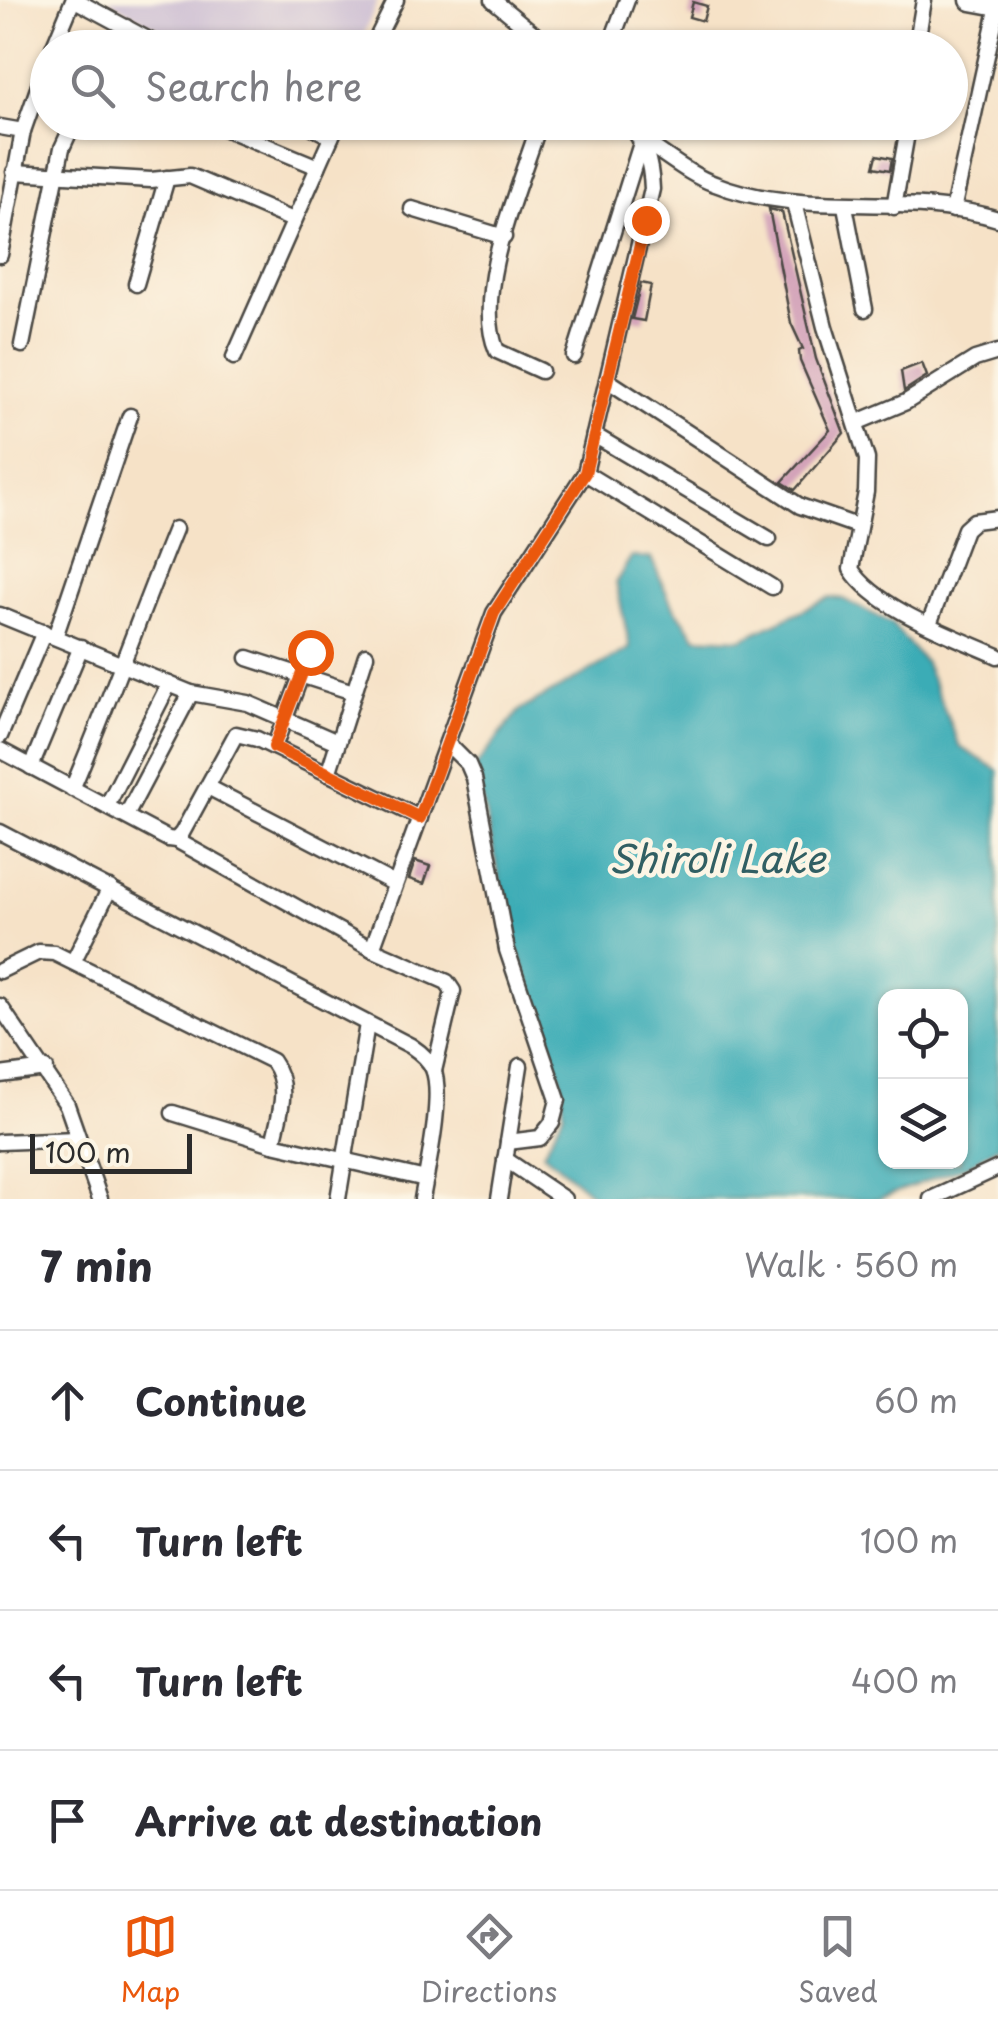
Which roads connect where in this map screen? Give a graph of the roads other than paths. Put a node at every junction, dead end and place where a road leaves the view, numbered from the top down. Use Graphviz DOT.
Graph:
graph roads {
  1 [pos="74,0"];
  2 [pos="396,0"];
  3 [pos="493,0"];
  4 [pos="627,0"];
  5 [pos="924,0"];
  6 [pos="971,0"];
  7 [pos="998,5"];
  8 [pos="126,27"];
  9 [pos="61,30"];
  10 [pos="124,30"];
  11 [pos="131,30"];
  12 [pos="381,30"];
  13 [pos="529,30"];
  14 [pos="616,30"];
  15 [pos="919,30"];
  16 [pos="30,108"];
  17 [pos="0,127"];
  18 [pos="22,130"];
  19 [pos="66,140"];
  20 [pos="252,140"];
  21 [pos="330,140"];
  22 [pos="534,140"];
  23 [pos="642,140"];
  24 [pos="906,140"];
  25 [pos="318,167"];
  26 [pos="14,172"];
  27 [pos="59,176"];
  28 [pos="167,178"];
  29 [pos="794,203"];
  30 [pos="845,206"];
  31 [pos="894,207"];
  32 [pos="412,209"];
  33 [pos="954,210"];
  34 [pos="998,219"];
  35 [pos="293,220"];
  36 [pos="504,237"];
  37 [pos="0,255"];
  38 [pos="136,284"];
  39 [pos="864,309"];
  40 [pos="22,345"];
  41 [pos="998,352"];
  42 [pos="574,356"];
  43 [pos="234,357"];
  44 [pos="541,371"];
  45 [pos="607,380"];
  46 [pos="130,416"];
  47 [pos="858,422"];
  48 [pos="594,436"];
  49 [pos="585,473"];
  50 [pos="998,518"];
  51 [pos="857,526"];
  52 [pos="175,528"];
  53 [pos="769,539"];
  54 [pos="772,587"];
  55 [pos="0,614"];
  56 [pos="930,624"];
  57 [pos="49,634"];
  58 [pos="81,647"];
  59 [pos="310,652"];
  60 [pos="366,655"];
  61 [pos="998,656"];
  62 [pos="248,658"];
  63 [pos="126,664"];
  64 [pos="301,675"];
  65 [pos="170,684"];
  66 [pos="353,692"];
  67 [pos="191,693"];
  68 [pos="284,721"];
  69 [pos="0,736"];
  70 [pos="337,742"];
  71 [pos="447,743"];
  72 [pos="274,747"];
  73 [pos="0,750"];
  74 [pos="31,767"];
  75 [pos="328,774"];
  76 [pos="208,787"];
  77 [pos="72,790"];
  78 [pos="107,806"];
  79 [pos="126,816"];
  80 [pos="420,818"];
  81 [pos="0,832"];
  82 [pos="176,840"];
  83 [pos="395,884"];
  84 [pos="110,888"];
  85 [pos="372,948"];
  86 [pos="74,960"];
  87 [pos="0,971"];
  88 [pos="0,1006"];
  89 [pos="367,1024"];
  90 [pos="520,1066"];
  91 [pos="46,1069"];
  92 [pos="434,1070"];
  93 [pos="0,1075"];
  94 [pos="174,1112"];
  95 [pos="77,1139"];
  96 [pos="0,1142"];
  97 [pos="508,1142"];
  98 [pos="273,1144"];
  99 [pos="505,1158"];
  100 [pos="345,1161"];
  101 [pos="998,1168"];
  102 [pos="426,1179"];
  103 [pos="100,1199"];
  104 [pos="338,1199"];
  105 [pos="422,1199"];
  106 [pos="499,1199"];
  107 [pos="564,1199"];
  108 [pos="930,1199"];
  1 -- 8 [label="street"];
  1 -- 9 [label="street"];
  2 -- 12 [label="street"];
  3 -- 13 [label="street"];
  4 -- 14 [label="street"];
  5 -- 15 [label="street"];
  6 -- 7 [label="highway"];
  7 -- 33 [label="street"];
  8 -- 10 [label="street"];
  8 -- 11 [label="street"];
  16 -- 18 [label="street"];
  17 -- 18 [label="street"];
  18 -- 26 [label="street"];
  19 -- 27 [label="street"];
  20 -- 25 [label="street"];
  21 -- 25 [label="street"];
  22 -- 36 [label="street"];
  23 -- 29 [label="street"];
  23 -- 42 [label="street"];
  23 -- 45 [label="street"];
  24 -- 31 [label="street"];
  25 -- 35 [label="street"];
  26 -- 27 [label="street"];
  26 -- 37 [label="street"];
  27 -- 28 [label="street"];
  27 -- 40 [label="street"];
  28 -- 35 [label="street"];
  28 -- 38 [label="street"];
  29 -- 30 [label="street"];
  29 -- 47 [label="street"];
  30 -- 31 [label="street"];
  30 -- 39 [label="street"];
  31 -- 33 [label="street"];
  32 -- 36 [label="street"];
  33 -- 34 [label="street"];
  35 -- 43 [label="street"];
  36 -- 44 [label="street"];
  41 -- 47 [label="street"];
  45 -- 48 [label="street"];
  45 -- 51 [label="street"];
  46 -- 57 [label="street"];
  47 -- 51 [label="street"];
  48 -- 49 [label="street"];
  48 -- 53 [label="street"];
  49 -- 54 [label="street"];
  49 -- 71 [label="street"];
  50 -- 56 [label="street"];
  51 -- 56 [label="street"];
  52 -- 63 [label="street"];
  55 -- 57 [label="street"];
  56 -- 61 [label="street"];
  57 -- 58 [label="street"];
  57 -- 69 [label="street"];
  58 -- 63 [label="street"];
  58 -- 74 [label="street"];
  59 -- 64 [label="street"];
  60 -- 66 [label="street"];
  62 -- 64 [label="street"];
  63 -- 65 [label="street"];
  63 -- 77 [label="street"];
  64 -- 66 [label="street"];
  64 -- 68 [label="street"];
  65 -- 67 [label="street"];
  65 -- 78 [label="street"];
  66 -- 70 [label="street"];
  67 -- 68 [label="street"];
  67 -- 79 [label="street"];
  68 -- 70 [label="street"];
  68 -- 72 [label="street"];
  70 -- 75 [label="street"];
  71 -- 80 [label="street"];
  71 -- 97 [label="street"];
  72 -- 75 [label="street"];
  72 -- 76 [label="street"];
  73 -- 74 [label="street"];
  74 -- 77 [label="street"];
  75 -- 80 [label="street"];
  76 -- 82 [label="street"];
  76 -- 83 [label="street"];
  77 -- 78 [label="street"];
  78 -- 79 [label="street"];
  79 -- 82 [label="street"];
  80 -- 83 [label="street"];
  81 -- 84 [label="street"];
  82 -- 85 [label="street"];
  83 -- 85 [label="street"];
  84 -- 86 [label="street"];
  84 -- 89 [label="street"];
  85 -- 92 [label="street"];
  86 -- 87 [label="street"];
  86 -- 98 [label="street"];
  88 -- 91 [label="street"];
  89 -- 92 [label="street"];
  89 -- 100 [label="street"];
  90 -- 97 [label="street"];
  91 -- 93 [label="street"];
  91 -- 95 [label="street"];
  92 -- 102 [label="street"];
  94 -- 98 [label="street"];
  95 -- 96 [label="street"];
  95 -- 103 [label="street"];
  97 -- 99 [label="street"];
  98 -- 100 [label="street"];
  99 -- 106 [label="street"];
  99 -- 107 [label="street"];
  100 -- 102 [label="street"];
  100 -- 104 [label="street"];
  101 -- 108 [label="street"];
  102 -- 105 [label="street"];
}
